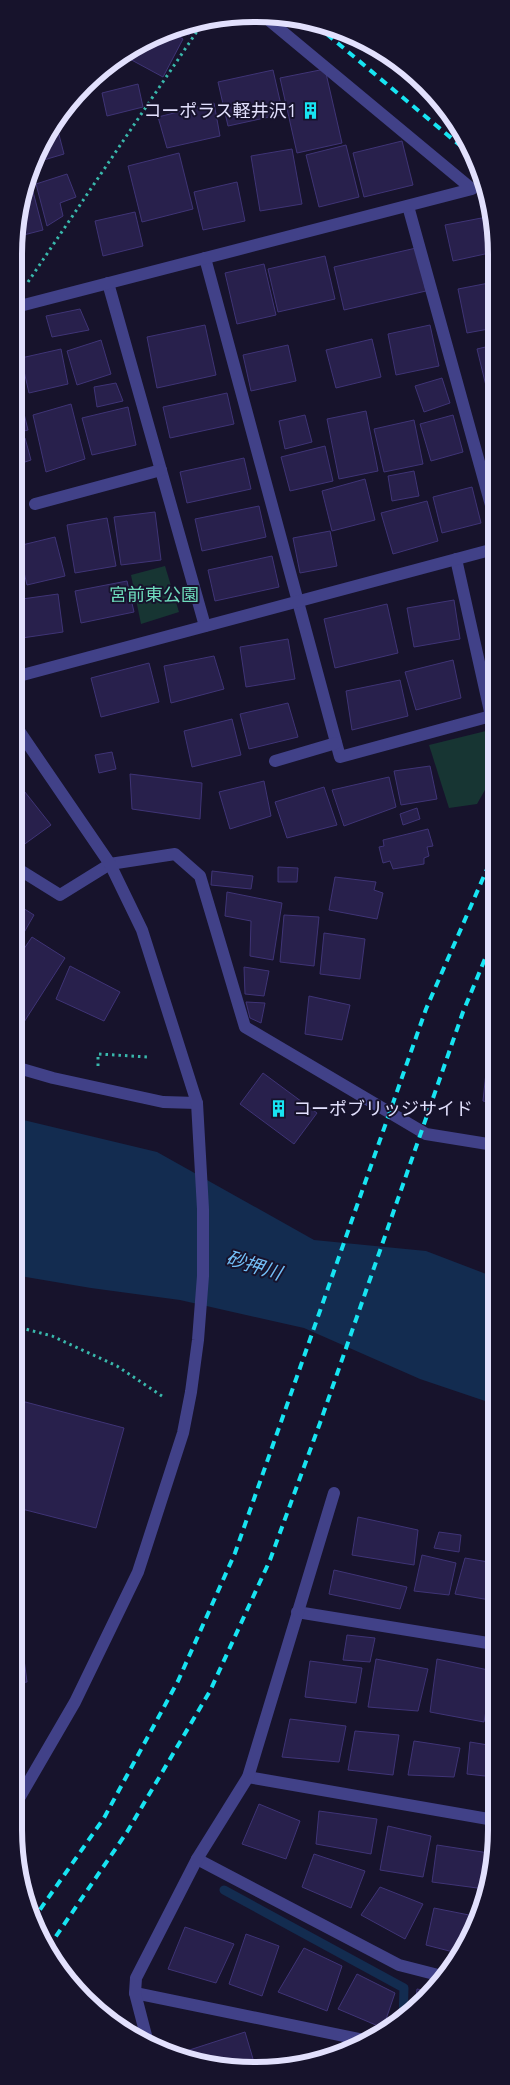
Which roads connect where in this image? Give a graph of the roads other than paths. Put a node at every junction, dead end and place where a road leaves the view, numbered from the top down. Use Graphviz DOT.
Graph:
graph roads {
  1 [pos="272,23"];
  2 [pos="408,206"];
  3 [pos="205,258"];
  4 [pos="108,283"];
  5 [pos="22,305"];
  6 [pos="161,470"];
  7 [pos="488,494"];
  8 [pos="35,504"];
  9 [pos="488,551"];
  10 [pos="456,559"];
  11 [pos="298,601"];
  12 [pos="205,626"];
  13 [pos="22,675"];
  14 [pos="488,703"];
  15 [pos="488,717"];
  16 [pos="22,735"];
  17 [pos="336,743"];
  18 [pos="275,761"];
  19 [pos="110,864"];
  20 [pos="22,872"];
  21 [pos="22,1069"];
  22 [pos="197,1103"];
  23 [pos="488,1144"];
  24 [pos="334,1493"];
  25 [pos="297,1612"];
  26 [pos="488,1643"];
  27 [pos="248,1777"];
  28 [pos="22,1793"];
  29 [pos="488,1819"];
  30 [pos="197,1859"];
  31 [pos="437,1975"];
  32 [pos="135,1993"];
  33 [pos="146,2035"];
  34 [pos="358,2039"];
  1 -- 2 [label="street"];
  2 -- 3 [label="street"];
  2 -- 7 [label="street"];
  3 -- 4 [label="street"];
  3 -- 11 [label="street"];
  4 -- 5 [label="street"];
  4 -- 6 [label="street"];
  6 -- 8 [label="street"];
  6 -- 12 [label="street"];
  9 -- 10 [label="street"];
  10 -- 11 [label="street"];
  10 -- 14 [label="street"];
  11 -- 12 [label="street"];
  11 -- 17 [label="street"];
  12 -- 13 [label="street"];
  15 -- 17 [label="street"];
  16 -- 19 [label="street"];
  17 -- 18 [label="street"];
  19 -- 20 [label="street"];
  19 -- 22 [label="street"];
  19 -- 23 [label="street"];
  21 -- 22 [label="street"];
  22 -- 28 [label="street"];
  24 -- 25 [label="street"];
  25 -- 26 [label="street"];
  25 -- 27 [label="street"];
  27 -- 29 [label="street"];
  27 -- 30 [label="street"];
  30 -- 31 [label="street"];
  30 -- 32 [label="street"];
  32 -- 33 [label="street"];
  32 -- 34 [label="street"];
}
